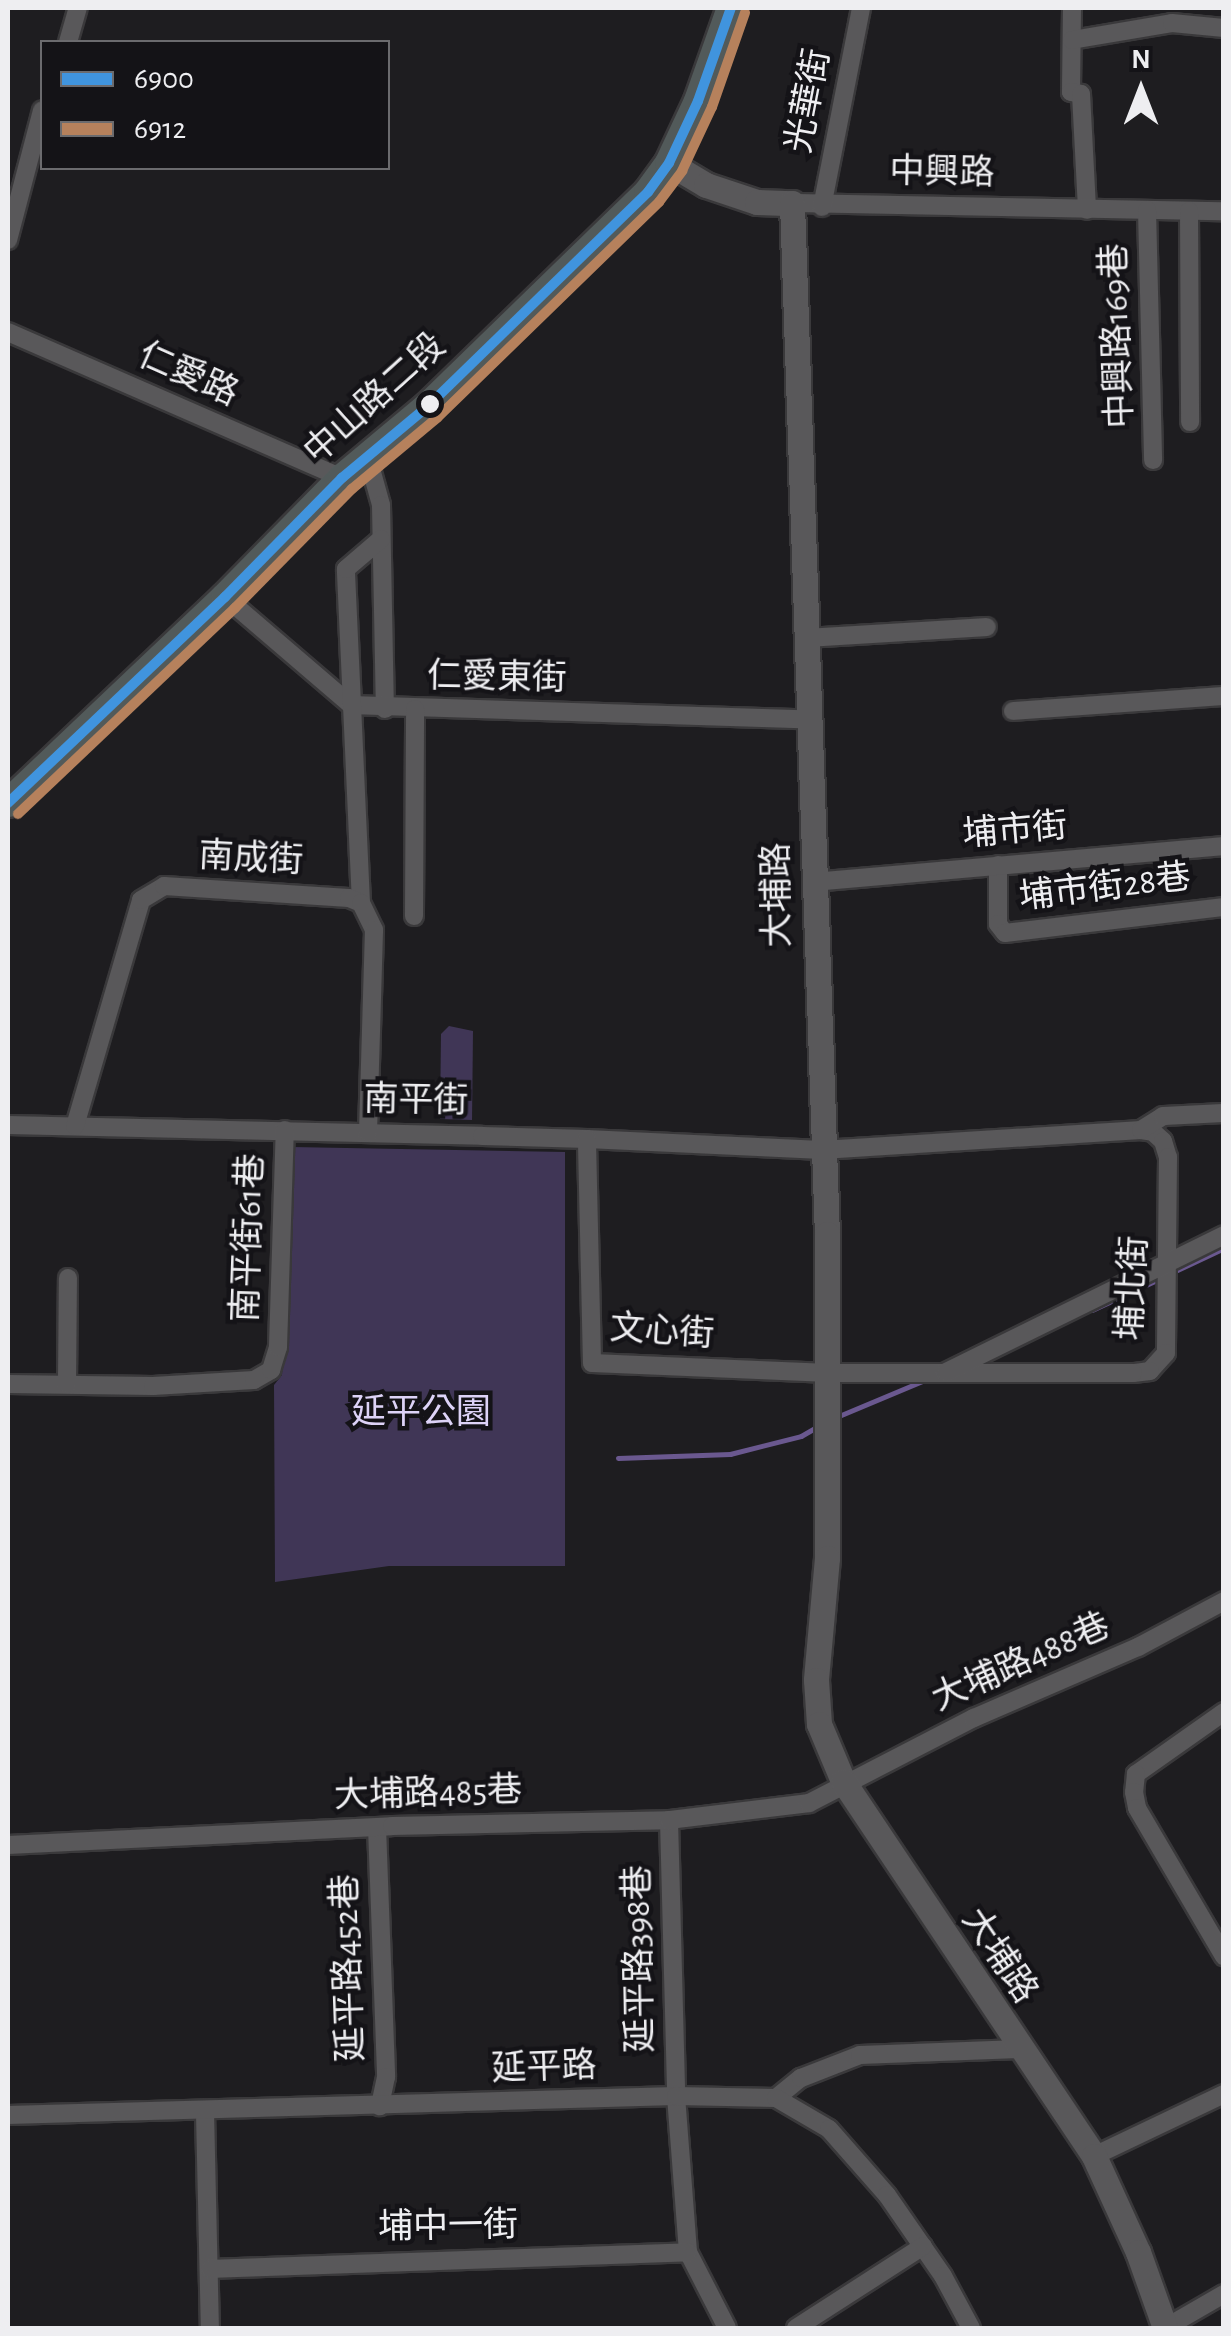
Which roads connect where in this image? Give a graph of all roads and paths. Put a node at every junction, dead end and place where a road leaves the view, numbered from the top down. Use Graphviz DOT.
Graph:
graph roads {
  1 [pos="78,8"];
  2 [pos="730,8"];
  3 [pos="861,8"];
  4 [pos="1072,8"];
  5 [pos="1224,28"];
  6 [pos="70,40"];
  7 [pos="1072,40"];
  8 [pos="40,120"];
  9 [pos="668,163"];
  10 [pos="792,204"];
  11 [pos="822,207"];
  12 [pos="1087,210"];
  13 [pos="1146,210"];
  14 [pos="1188,210"];
  15 [pos="1224,211"];
  16 [pos="8,240"];
  17 [pos="8,332"];
  18 [pos="1190,422"];
  19 [pos="368,458"];
  20 [pos="1154,460"];
  21 [pos="342,478"];
  22 [pos="381,539"];
  23 [pos="225,597"];
  24 [pos="987,627"];
  25 [pos="808,638"];
  26 [pos="1224,696"];
  27 [pos="351,705"];
  28 [pos="415,708"];
  29 [pos="385,709"];
  30 [pos="1013,711"];
  31 [pos="809,719"];
  32 [pos="8,803"];
  33 [pos="1224,846"];
  34 [pos="998,865"];
  35 [pos="813,882"];
  36 [pos="361,903"];
  37 [pos="1224,906"];
  38 [pos="414,916"];
  39 [pos="1224,1113"];
  40 [pos="8,1126"];
  41 [pos="76,1126"];
  42 [pos="285,1130"];
  43 [pos="1141,1130"];
  44 [pos="368,1133"];
  45 [pos="587,1139"];
  46 [pos="822,1150"];
  47 [pos="1224,1235"];
  48 [pos="1170,1262"];
  49 [pos="68,1278"];
  50 [pos="830,1373"];
  51 [pos="942,1373"];
  52 [pos="8,1384"];
  53 [pos="67,1384"];
  54 [pos="1224,1601"];
  55 [pos="1224,1712"];
  56 [pos="843,1781"];
  57 [pos="668,1820"];
  58 [pos="377,1827"];
  59 [pos="8,1846"];
  60 [pos="1224,1956"];
  61 [pos="1019,2049"];
  62 [pos="1224,2094"];
  63 [pos="676,2096"];
  64 [pos="776,2098"];
  65 [pos="380,2106"];
  66 [pos="206,2112"];
  67 [pos="8,2115"];
  68 [pos="1094,2156"];
  69 [pos="923,2246"];
  70 [pos="688,2252"];
  71 [pos="210,2269"];
  72 [pos="1224,2294"];
  73 [pos="210,2328"];
  74 [pos="727,2328"];
  75 [pos="796,2328"];
  76 [pos="971,2328"];
  77 [pos="1165,2328"];
  1 -- 6 [label="street"];
  2 -- 9 [label="main road, 中山路二段"];
  3 -- 11 [label="street, 光華街"];
  4 -- 7 [label="street"];
  5 -- 7 [label="street"];
  7 -- 12 [label="street"];
  8 -- 16 [label="street"];
  9 -- 10 [label="main road, 中興路"];
  9 -- 19 [label="main road, 中山路二段"];
  10 -- 11 [label="street, 中興路"];
  10 -- 25 [label="main road, 大埔路"];
  11 -- 12 [label="street, 中興路"];
  12 -- 13 [label="street, 中興路"];
  13 -- 14 [label="street, 中興路"];
  13 -- 20 [label="street, 中興路169巷"];
  14 -- 15 [label="street, 中興路"];
  14 -- 18 [label="street"];
  17 -- 21 [label="street, 仁愛路"];
  19 -- 21 [label="main road, 中山路二段"];
  19 -- 22 [label="street"];
  21 -- 23 [label="main road, 中山路二段"];
  22 -- 27 [label="street"];
  22 -- 29 [label="street"];
  23 -- 27 [label="street"];
  23 -- 32 [label="main road, 中山路二段"];
  24 -- 25 [label="street"];
  25 -- 31 [label="main road, 大埔路"];
  26 -- 30 [label="street"];
  27 -- 29 [label="street, 仁愛東街"];
  27 -- 36 [label="street"];
  28 -- 29 [label="street, 仁愛東街"];
  28 -- 31 [label="street, 仁愛東街"];
  28 -- 38 [label="street"];
  31 -- 35 [label="main road, 大埔路"];
  33 -- 34 [label="street, 埔市街"];
  34 -- 35 [label="street, 埔市街"];
  34 -- 37 [label="street, 埔市街28巷"];
  35 -- 46 [label="main road, 大埔路"];
  36 -- 41 [label="street, 南成街"];
  36 -- 44 [label="street"];
  39 -- 43 [label="street"];
  40 -- 41 [label="street, 南平街"];
  41 -- 42 [label="street, 南平街"];
  42 -- 44 [label="street, 南平街"];
  42 -- 53 [label="street, 南平街61巷"];
  43 -- 46 [label="street"];
  43 -- 48 [label="street, 埔北街"];
  44 -- 45 [label="street, 南平街"];
  45 -- 46 [label="street, 南平街"];
  45 -- 50 [label="street, 文心街"];
  46 -- 50 [label="main road, 大埔路"];
  47 -- 48 [label="street"];
  48 -- 51 [label="street"];
  48 -- 51 [label="street, 埔北街"];
  49 -- 53 [label="street"];
  50 -- 51 [label="street"];
  50 -- 56 [label="main road, 大埔路"];
  52 -- 53 [label="street"];
  54 -- 56 [label="street, 大埔路488巷"];
  55 -- 60 [label="street"];
  56 -- 57 [label="street, 大埔路485巷"];
  56 -- 61 [label="main road, 大埔路"];
  57 -- 58 [label="street, 大埔路485巷"];
  57 -- 63 [label="street, 延平路398巷"];
  58 -- 59 [label="street, 大埔路485巷"];
  58 -- 65 [label="street, 延平路452巷"];
  61 -- 64 [label="street"];
  61 -- 68 [label="main road, 大埔路"];
  62 -- 68 [label="street"];
  63 -- 64 [label="street, 延平路"];
  63 -- 65 [label="street, 延平路"];
  63 -- 70 [label="street, 延平路398巷"];
  64 -- 69 [label="street, 延平路"];
  65 -- 66 [label="street, 延平路"];
  66 -- 67 [label="street, 延平路"];
  66 -- 71 [label="street"];
  68 -- 77 [label="main road, 大埔路"];
  69 -- 75 [label="street"];
  69 -- 76 [label="street, 延平路"];
  70 -- 71 [label="street, 埔中一街"];
  70 -- 74 [label="street"];
  71 -- 73 [label="street"];
  72 -- 77 [label="street"];
}
